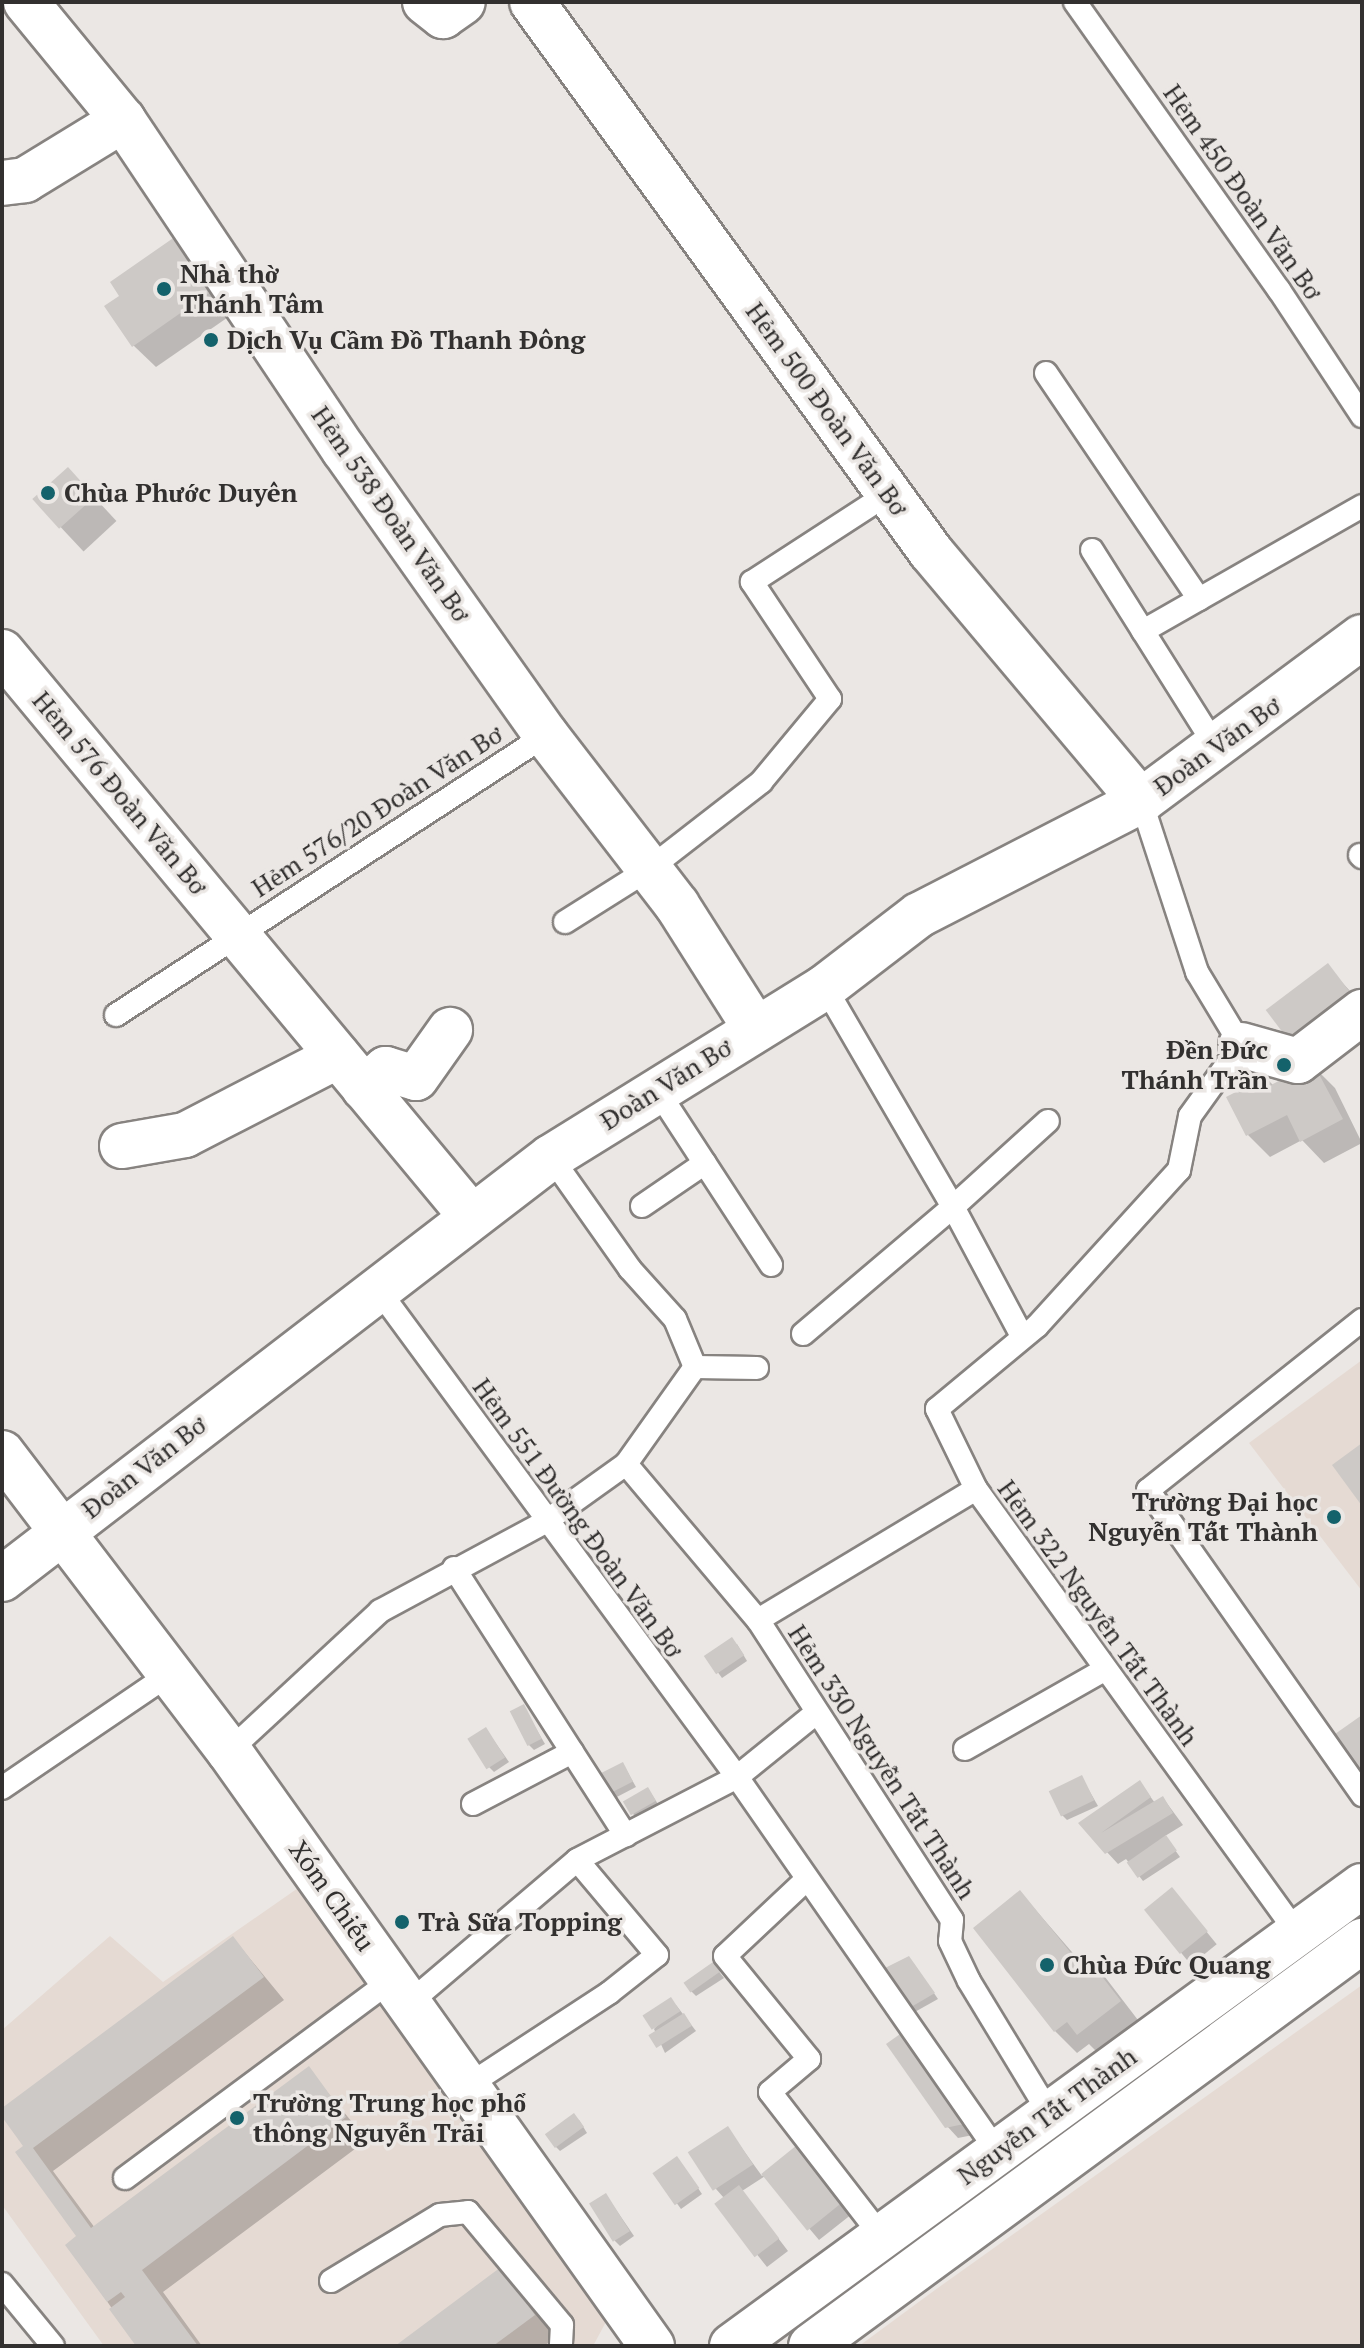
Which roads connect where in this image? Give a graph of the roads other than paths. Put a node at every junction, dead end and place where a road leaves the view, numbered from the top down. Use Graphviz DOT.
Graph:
graph roads {
  1 [pos="26,2"];
  2 [pos="425,2"];
  3 [pos="463,2"];
  4 [pos="532,2"];
  5 [pos="1075,2"];
  6 [pos="123,120"];
  7 [pos="3,187"];
  8 [pos="1046,373"];
  9 [pos="1362,416"];
  10 [pos="889,493"];
  11 [pos="1362,506"];
  12 [pos="1092,550"];
  13 [pos="1199,599"];
  14 [pos="1143,631"];
  15 [pos="1362,637"];
  16 [pos="2,652"];
  17 [pos="546,735"];
  18 [pos="1216,747"];
  19 [pos="1141,801"];
  20 [pos="649,869"];
  21 [pos="565,922"];
  22 [pos="239,934"];
  23 [pos="825,987"];
  24 [pos="1362,1012"];
  25 [pos="116,1015"];
  26 [pos="755,1028"];
  27 [pos="450,1030"];
  28 [pos="1241,1045"];
  29 [pos="351,1072"];
  30 [pos="657,1090"];
  31 [pos="1048,1121"];
  32 [pos="122,1146"];
  33 [pos="551,1157"];
  34 [pos="705,1163"];
  35 [pos="642,1206"];
  36 [pos="953,1207"];
  37 [pos="471,1216"];
  38 [pos="771,1265"];
  39 [pos="377,1288"];
  40 [pos="1362,1320"];
  41 [pos="803,1334"];
  42 [pos="1022,1336"];
  43 [pos="695,1367"];
  44 [pos="757,1368"];
  45 [pos="2,1453"];
  46 [pos="626,1464"];
  47 [pos="976,1489"];
  48 [pos="545,1522"];
  49 [pos="62,1531"];
  50 [pos="454,1568"];
  51 [pos="2,1579"];
  52 [pos="758,1620"];
  53 [pos="1104,1670"];
  54 [pos="167,1676"];
  55 [pos="816,1713"];
  56 [pos="965,1749"];
  57 [pos="229,1751"];
  58 [pos="572,1752"];
  59 [pos="737,1777"];
  60 [pos="2,1788"];
  61 [pos="1362,1795"];
  62 [pos="473,1804"];
  63 [pos="626,1836"];
  64 [pos="577,1860"];
  65 [pos="807,1879"];
  66 [pos="1362,1886"];
  67 [pos="1297,1933"];
  68 [pos="1362,1941"];
  69 [pos="400,1992"];
  70 [pos="467,2086"];
  71 [pos="1050,2114"];
  72 [pos="998,2152"];
  73 [pos="125,2178"];
  74 [pos="882,2237"];
  75 [pos="331,2281"];
  76 [pos="2,2284"];
  77 [pos="53,2346"];
  78 [pos="561,2346"];
  79 [pos="652,2346"];
  80 [pos="732,2346"];
  81 [pos="811,2346"];
  1 -- 6 [label="street, Hẻm 538 Đoàn Văn Bơ"];
  2 -- 3 [label="street"];
  4 -- 10 [label="street, Hẻm 500 Đoàn Văn Bơ"];
  5 -- 9 [label="lane, Hẻm 450 Đoàn Văn Bơ"];
  6 -- 7 [label="street"];
  6 -- 17 [label="street, Hẻm 538 Đoàn Văn Bơ"];
  8 -- 13 [label="lane"];
  10 -- 19 [label="street, Hẻm 500 Đoàn Văn Bơ"];
  10 -- 20 [label="lane"];
  11 -- 13 [label="lane"];
  12 -- 14 [label="lane"];
  13 -- 14 [label="lane"];
  14 -- 18 [label="lane"];
  15 -- 18 [label="street, Đoàn Văn Bơ"];
  16 -- 22 [label="street, Hẻm 576 Đoàn Văn Bơ"];
  17 -- 20 [label="street, Hẻm 538 Đoàn Văn Bơ"];
  17 -- 22 [label="lane, Hẻm 576/20 Đoàn Văn Bơ"];
  18 -- 19 [label="street, Đoàn Văn Bơ"];
  19 -- 23 [label="street, Đoàn Văn Bơ"];
  19 -- 28 [label="lane"];
  20 -- 21 [label="lane"];
  20 -- 26 [label="street, Hẻm 538 Đoàn Văn Bơ"];
  22 -- 25 [label="lane"];
  22 -- 29 [label="street, Hẻm 576 Đoàn Văn Bơ"];
  23 -- 26 [label="street, Đoàn Văn Bơ"];
  23 -- 36 [label="lane"];
  24 -- 28 [label="street"];
  26 -- 30 [label="street, Đoàn Văn Bơ"];
  27 -- 29 [label="street"];
  28 -- 42 [label="lane"];
  29 -- 32 [label="street"];
  29 -- 37 [label="street, Hẻm 576 Đoàn Văn Bơ"];
  30 -- 33 [label="street, Đoàn Văn Bơ"];
  30 -- 34 [label="lane"];
  31 -- 36 [label="lane"];
  33 -- 37 [label="street, Đoàn Văn Bơ"];
  33 -- 43 [label="lane"];
  34 -- 35 [label="lane"];
  34 -- 38 [label="lane"];
  36 -- 41 [label="lane"];
  36 -- 42 [label="lane"];
  37 -- 39 [label="street, Đoàn Văn Bơ"];
  39 -- 48 [label="lane, Hẻm 551 Đường Đoàn Văn Bơ"];
  39 -- 49 [label="street, Đoàn Văn Bơ"];
  40 -- 61 [label="lane"];
  42 -- 47 [label="lane"];
  43 -- 44 [label="lane"];
  43 -- 46 [label="lane"];
  45 -- 49 [label="street, Xóm Chiếu"];
  46 -- 48 [label="lane"];
  46 -- 52 [label="lane, Hẻm 330 Nguyễn Tất Thành"];
  47 -- 52 [label="lane, Hẻm 322 Nguyễn Tất Thành"];
  47 -- 53 [label="lane, Hẻm 322 Nguyễn Tất Thành"];
  48 -- 50 [label="lane"];
  48 -- 59 [label="lane, Hẻm 551 Đường Đoàn Văn Bơ"];
  49 -- 51 [label="street, Đoàn Văn Bơ"];
  49 -- 54 [label="street, Xóm Chiếu"];
  50 -- 57 [label="lane"];
  50 -- 58 [label="lane"];
  52 -- 55 [label="lane, Hẻm 330 Nguyễn Tất Thành"];
  53 -- 56 [label="lane"];
  53 -- 67 [label="lane, Hẻm 322 Nguyễn Tất Thành"];
  54 -- 57 [label="street, Xóm Chiếu"];
  54 -- 60 [label="lane"];
  55 -- 59 [label="lane"];
  55 -- 71 [label="lane, Hẻm 330 Nguyễn Tất Thành"];
  57 -- 69 [label="street, Xóm Chiếu"];
  58 -- 62 [label="lane"];
  58 -- 63 [label="lane"];
  59 -- 63 [label="lane"];
  59 -- 65 [label="lane, Hẻm 551 Đường Đoàn Văn Bơ"];
  63 -- 64 [label="lane"];
  64 -- 69 [label="lane"];
  64 -- 70 [label="lane"];
  65 -- 72 [label="lane, Hẻm 551 Đường Đoàn Văn Bơ"];
  65 -- 74 [label="lane"];
  66 -- 67 [label="street, Nguyễn Tất Thành"];
  67 -- 71 [label="street, Nguyễn Tất Thành"];
  68 -- 81 [label="street, Nguyễn Tất Thành"];
  69 -- 70 [label="street, Xóm Chiếu"];
  69 -- 73 [label="lane"];
  70 -- 79 [label="street, Xóm Chiếu"];
  71 -- 72 [label="street, Nguyễn Tất Thành"];
  72 -- 74 [label="street, Nguyễn Tất Thành"];
  74 -- 80 [label="street, Nguyễn Tất Thành"];
  75 -- 78 [label="lane"];
  76 -- 77 [label="lane"];
}
